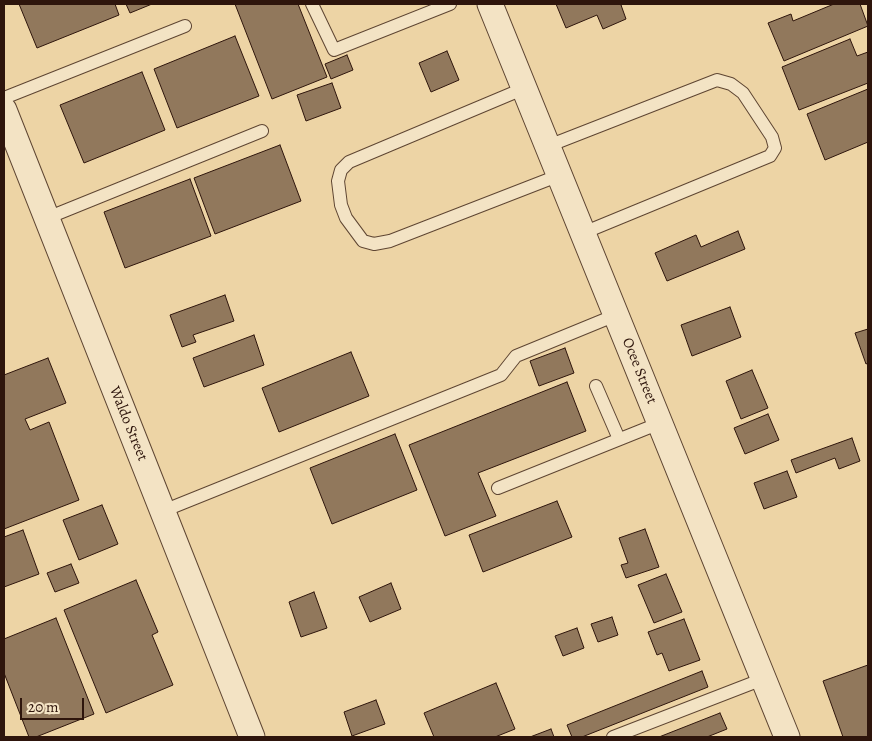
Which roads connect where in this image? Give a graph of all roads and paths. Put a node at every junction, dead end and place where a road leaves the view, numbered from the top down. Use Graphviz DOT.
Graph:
graph roads {
  1 [pos="312,4"];
  2 [pos="450,4"];
  3 [pos="490,4"];
  4 [pos="185,26"];
  5 [pos="525,88"];
  6 [pos="4,98"];
  7 [pos="4,110"];
  8 [pos="262,131"];
  9 [pos="548,146"];
  10 [pos="560,175"];
  11 [pos="47,218"];
  12 [pos="583,233"];
  13 [pos="616,315"];
  14 [pos="596,386"];
  15 [pos="660,423"];
  16 [pos="619,440"];
  17 [pos="498,488"];
  18 [pos="163,511"];
  19 [pos="763,679"];
  20 [pos="252,737"];
  21 [pos="613,737"];
  22 [pos="787,737"];
  1 -- 2 [label="lane"];
  3 -- 5 [label="street, Ocee Street"];
  4 -- 6 [label="lane"];
  5 -- 9 [label="street, Ocee Street"];
  5 -- 10 [label="lane"];
  7 -- 11 [label="street, Waldo Street"];
  8 -- 11 [label="lane"];
  9 -- 10 [label="street, Ocee Street"];
  9 -- 12 [label="lane"];
  10 -- 12 [label="street, Ocee Street"];
  11 -- 18 [label="street, Waldo Street"];
  12 -- 13 [label="street, Ocee Street"];
  13 -- 15 [label="street, Ocee Street"];
  13 -- 18 [label="lane"];
  14 -- 16 [label="lane"];
  15 -- 16 [label="lane"];
  15 -- 19 [label="street, Ocee Street"];
  16 -- 17 [label="lane"];
  18 -- 20 [label="street, Waldo Street"];
  19 -- 21 [label="lane"];
  19 -- 22 [label="street, Ocee Street"];
}
